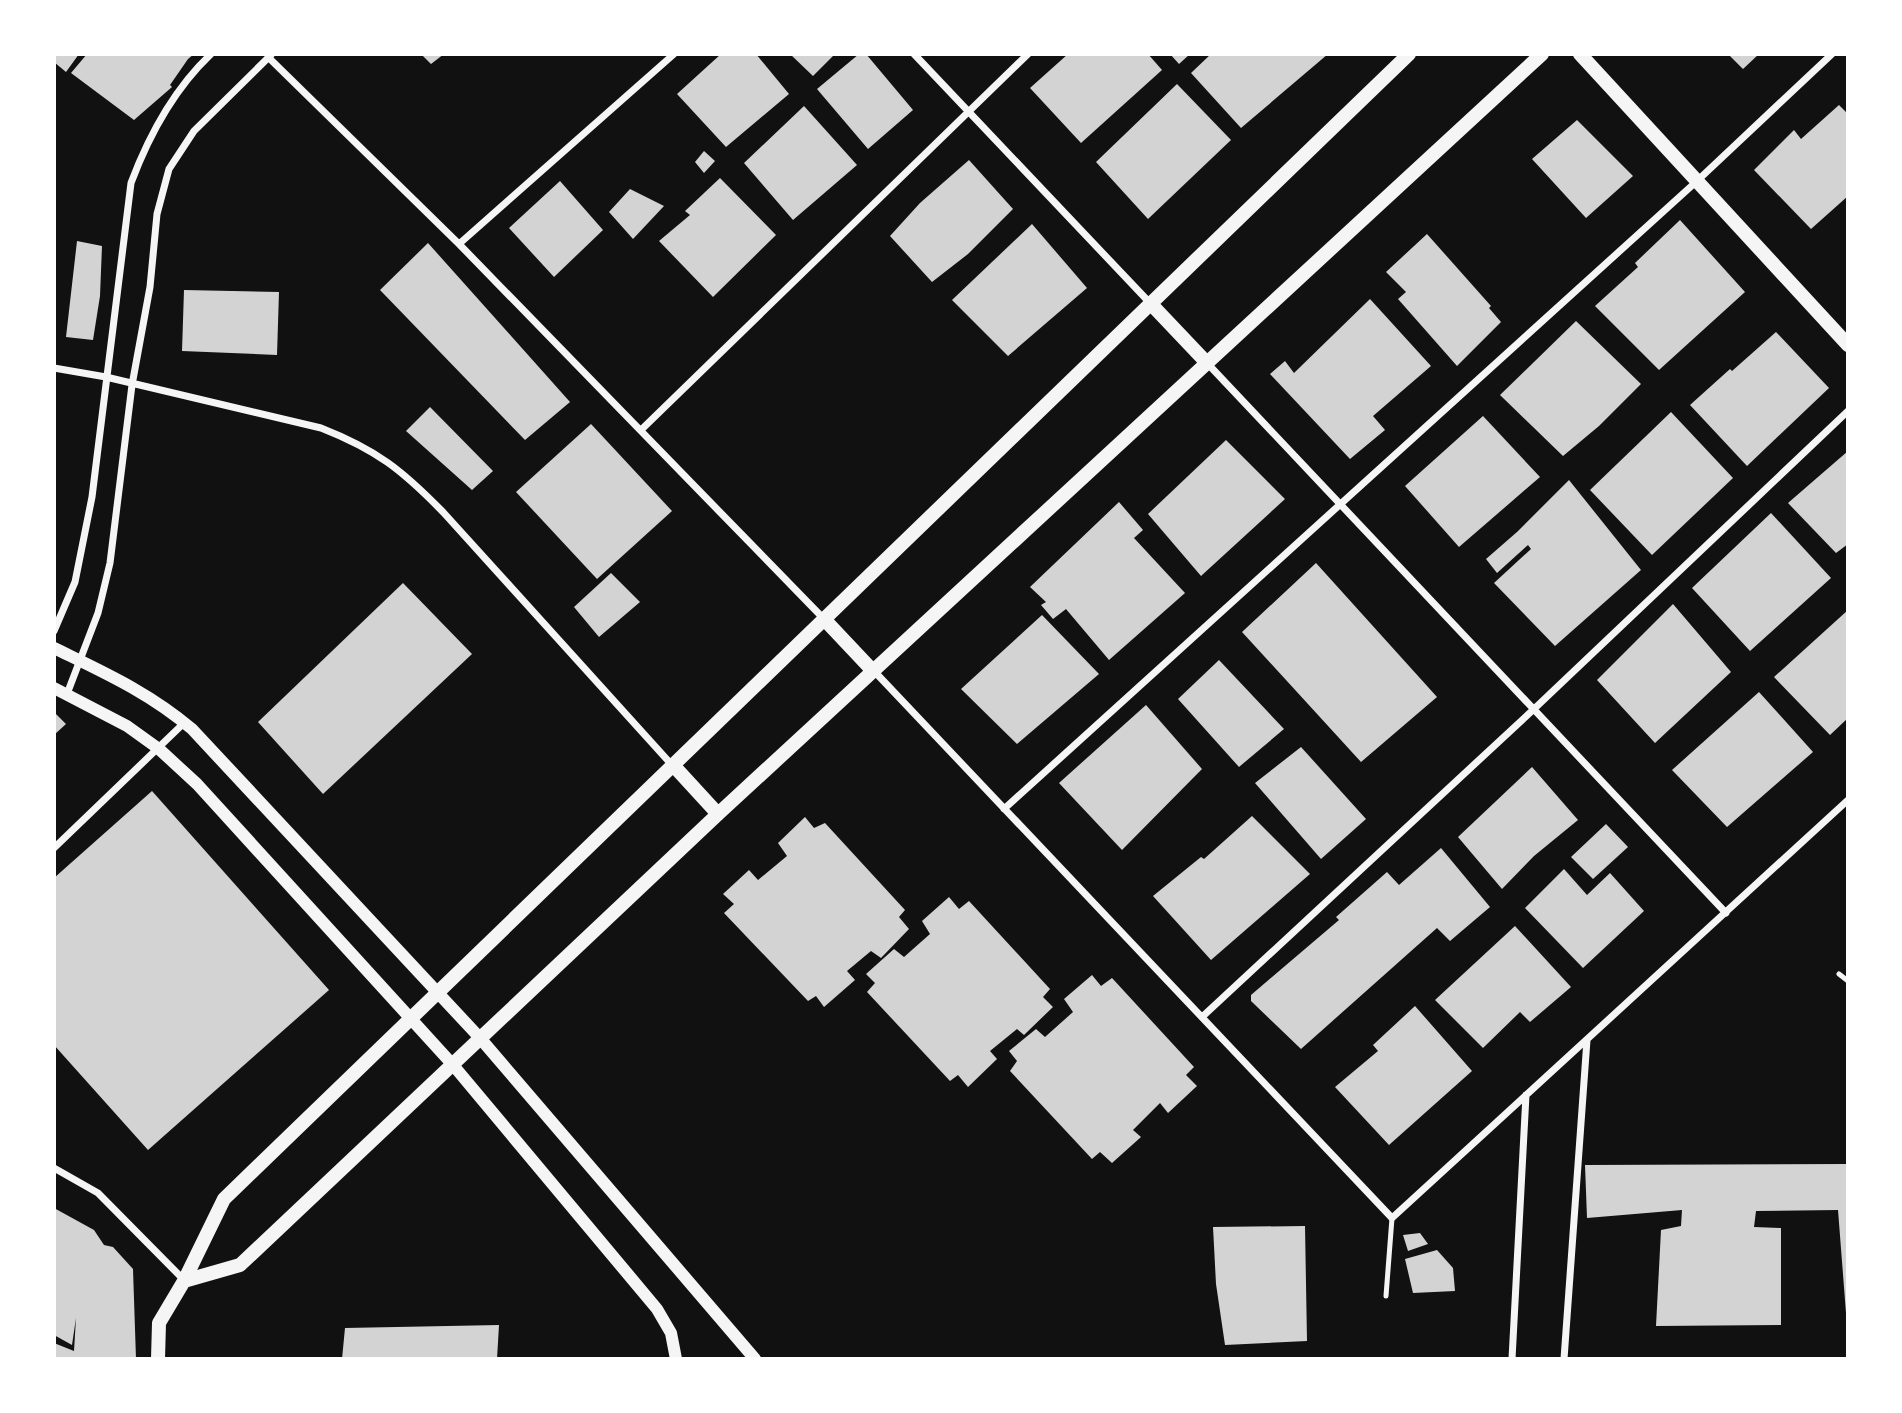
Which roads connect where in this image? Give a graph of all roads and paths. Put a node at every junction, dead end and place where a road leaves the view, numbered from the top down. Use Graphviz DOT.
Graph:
graph roads {
  1 [pos="211,54"];
  2 [pos="674,54"];
  3 [pos="914,54"];
  4 [pos="1028,54"];
  5 [pos="1409,54"];
  6 [pos="1542,54"];
  7 [pos="1580,54"];
  8 [pos="1832,54"];
  9 [pos="270,56"];
  10 [pos="968,111"];
  11 [pos="1697,181"];
  12 [pos="459,244"];
  13 [pos="1151,304"];
  14 [pos="1848,345"];
  15 [pos="1207,363"];
  16 [pos="54,368"];
  17 [pos="106,377"];
  18 [pos="132,384"];
  19 [pos="1848,411"];
  20 [pos="641,430"];
  21 [pos="1341,506"];
  22 [pos="824,619"];
  23 [pos="54,631"];
  24 [pos="54,648"];
  25 [pos="81,662"];
  26 [pos="873,670"];
  27 [pos="54,688"];
  28 [pos="67,694"];
  29 [pos="1534,709"];
  30 [pos="184,723"];
  31 [pos="159,750"];
  32 [pos="673,765"];
  33 [pos="1848,800"];
  34 [pos="1004,809"];
  35 [pos="718,814"];
  36 [pos="54,848"];
  37 [pos="1726,913"];
  38 [pos="1839,974"];
  39 [pos="1848,981"];
  40 [pos="438,991"];
  41 [pos="1202,1017"];
  42 [pos="411,1018"];
  43 [pos="481,1038"];
  44 [pos="1587,1040"];
  45 [pos="453,1065"];
  46 [pos="1526,1095"];
  47 [pos="54,1168"];
  48 [pos="1392,1218"];
  49 [pos="184,1281"];
  50 [pos="1386,1296"];
  51 [pos="158,1359"];
  52 [pos="676,1359"];
  53 [pos="755,1359"];
  54 [pos="1512,1359"];
  55 [pos="1564,1359"];
  1 -- 17 [label="street"];
  2 -- 12 [label="street"];
  3 -- 10 [label="street"];
  4 -- 10 [label="street"];
  5 -- 13 [label="main road"];
  6 -- 15 [label="main road"];
  7 -- 11 [label="main road"];
  8 -- 11 [label="street"];
  9 -- 12 [label="street"];
  9 -- 18 [label="street"];
  10 -- 13 [label="street"];
  10 -- 20 [label="street"];
  11 -- 14 [label="main road"];
  11 -- 21 [label="street"];
  12 -- 20 [label="street"];
  13 -- 15 [label="main road"];
  13 -- 22 [label="main road"];
  15 -- 21 [label="street"];
  15 -- 26 [label="main road"];
  16 -- 17 [label="street"];
  17 -- 18 [label="street"];
  17 -- 23 [label="street"];
  18 -- 25 [label="street"];
  18 -- 32 [label="street"];
  19 -- 29 [label="street"];
  20 -- 22 [label="street"];
  21 -- 29 [label="street"];
  21 -- 34 [label="street"];
  22 -- 26 [label="main road"];
  22 -- 32 [label="main road"];
  24 -- 25 [label="street"];
  25 -- 28 [label="street"];
  25 -- 30 [label="street"];
  26 -- 34 [label="street"];
  26 -- 35 [label="main road"];
  27 -- 28 [label="street"];
  28 -- 31 [label="street"];
  29 -- 37 [label="street"];
  29 -- 41 [label="street"];
  30 -- 31 [label="street"];
  30 -- 40 [label="street"];
  31 -- 36 [label="street"];
  31 -- 42 [label="street"];
  32 -- 35 [label="main road"];
  32 -- 40 [label="main road"];
  33 -- 37 [label="street"];
  34 -- 41 [label="street"];
  35 -- 43 [label="main road"];
  37 -- 44 [label="street"];
  38 -- 39 [label="lane"];
  40 -- 42 [label="main road"];
  40 -- 43 [label="street"];
  41 -- 48 [label="street"];
  42 -- 45 [label="street"];
  42 -- 49 [label="main road"];
  43 -- 45 [label="main road"];
  43 -- 53 [label="street"];
  44 -- 46 [label="street"];
  44 -- 55 [label="street"];
  45 -- 49 [label="main road"];
  45 -- 52 [label="street"];
  46 -- 48 [label="street"];
  46 -- 54 [label="street"];
  47 -- 49 [label="street"];
  48 -- 50 [label="lane"];
  49 -- 51 [label="main road"];
}
